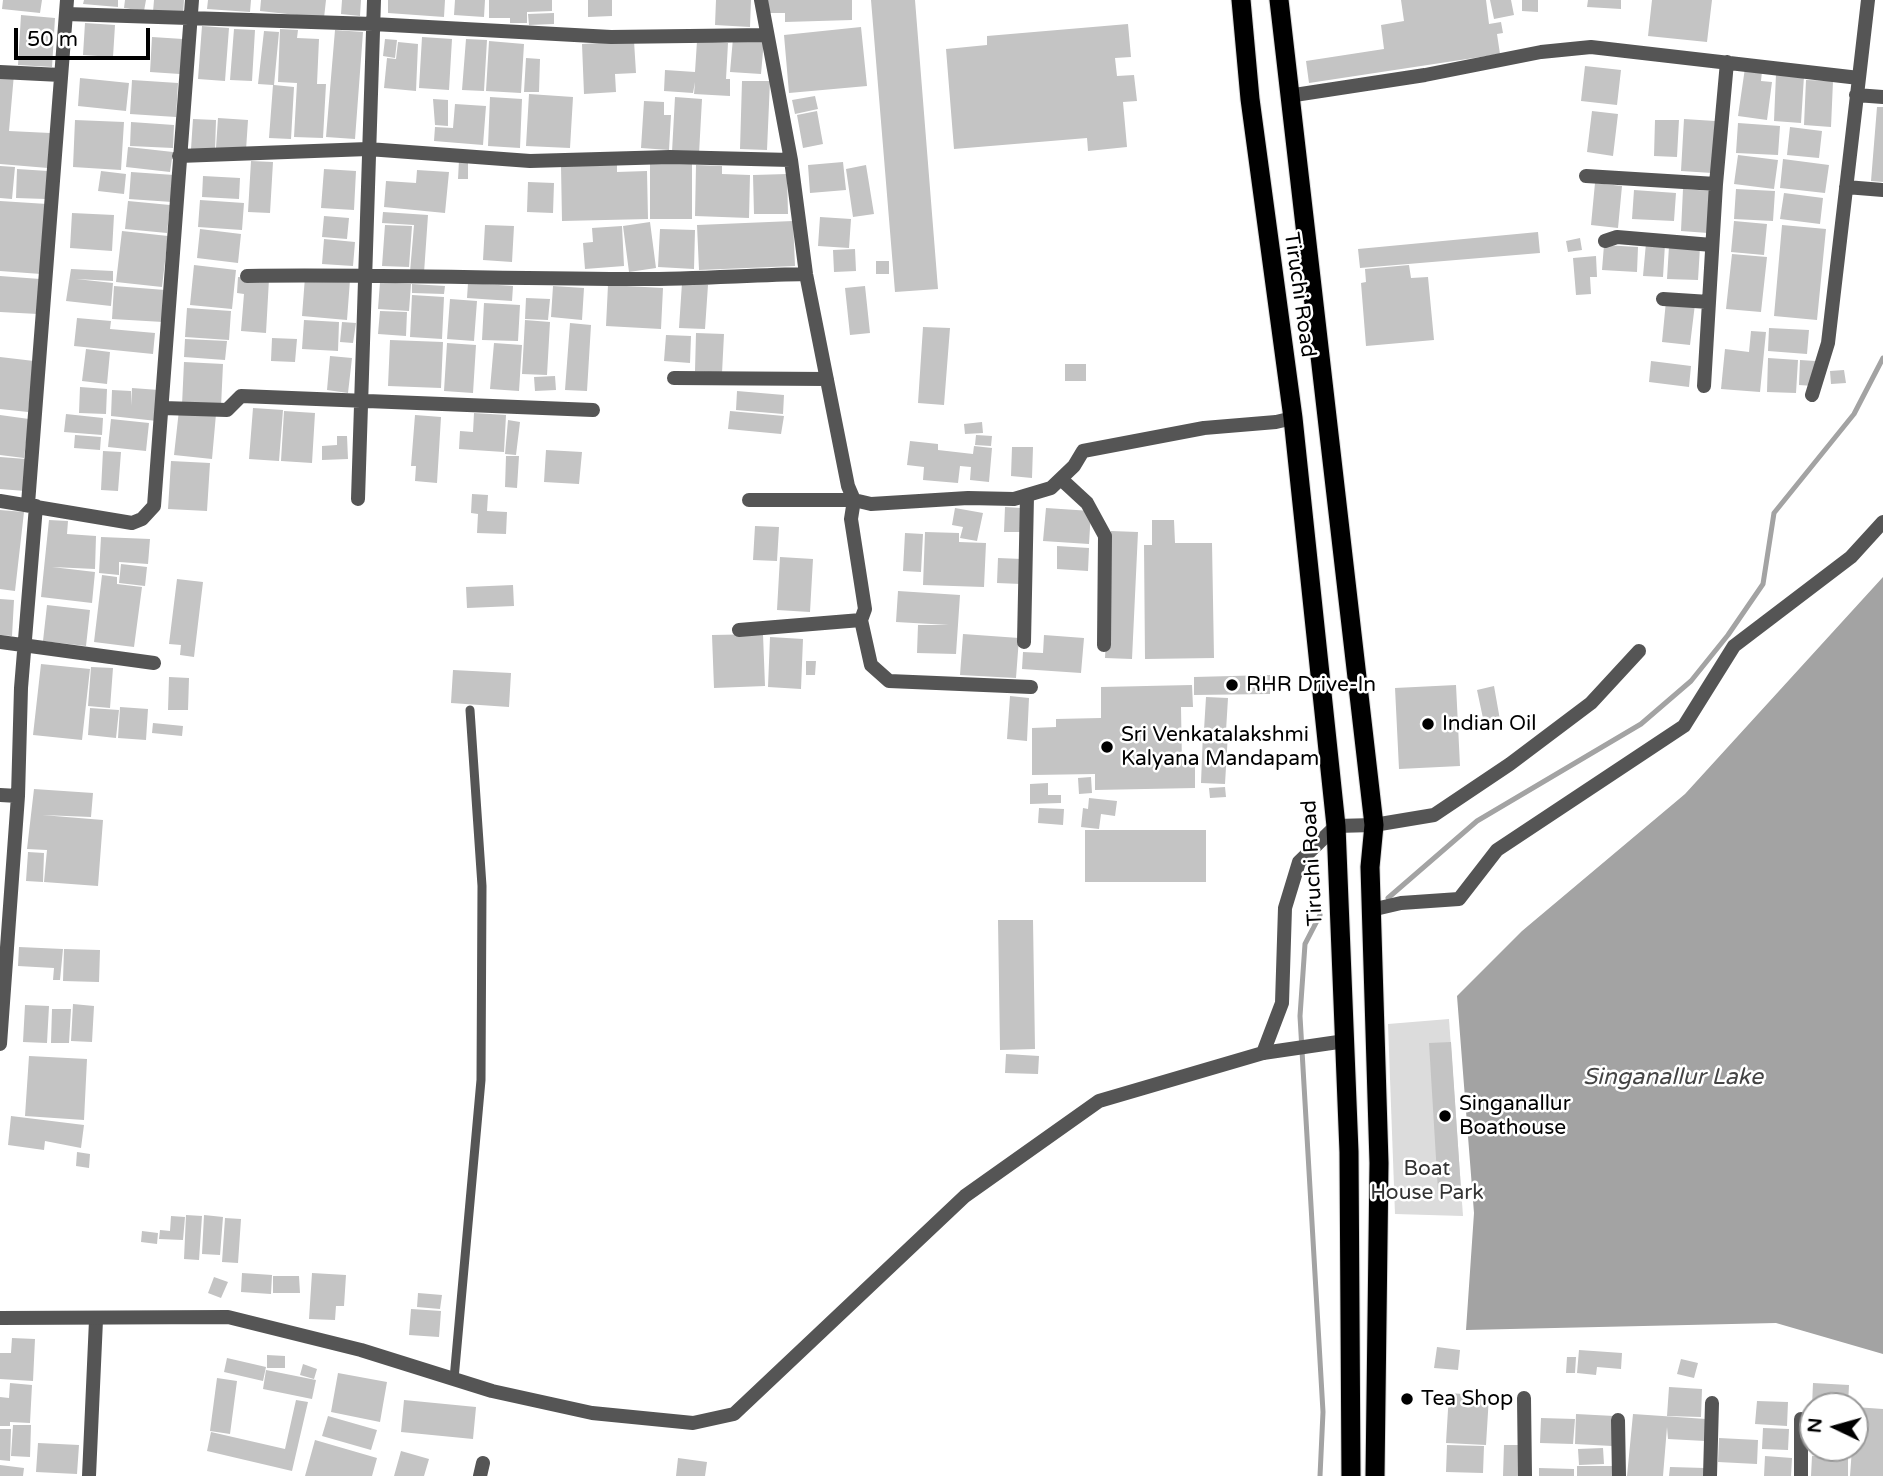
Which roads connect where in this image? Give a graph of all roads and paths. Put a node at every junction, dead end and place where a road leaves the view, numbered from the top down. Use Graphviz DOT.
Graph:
graph roads {
  1 [pos="192,0"];
  2 [pos="374,0"];
  3 [pos="761,0"];
  4 [pos="1241,0"];
  5 [pos="1279,0"];
  6 [pos="1868,0"];
  7 [pos="66,7"];
  8 [pos="190,19"];
  9 [pos="373,24"];
  10 [pos="767,35"];
  11 [pos="1727,62"];
  12 [pos="0,72"];
  13 [pos="61,75"];
  14 [pos="1859,78"];
  15 [pos="1856,95"];
  16 [pos="1288,96"];
  17 [pos="1883,97"];
  18 [pos="368,149"];
  19 [pos="179,156"];
  20 [pos="791,160"];
  21 [pos="1586,176"];
  22 [pos="1716,184"];
  23 [pos="1846,187"];
  24 [pos="1883,190"];
  25 [pos="1605,241"];
  26 [pos="1712,245"];
  27 [pos="367,274"];
  28 [pos="806,274"];
  29 [pos="247,276"];
  30 [pos="1663,299"];
  31 [pos="1709,302"];
  32 [pos="674,378"];
  33 [pos="827,379"];
  34 [pos="1704,386"];
  35 [pos="1812,395"];
  36 [pos="360,402"];
  37 [pos="163,408"];
  38 [pos="593,410"];
  39 [pos="1293,418"];
  40 [pos="1061,479"];
  41 [pos="1027,495"];
  42 [pos="358,499"];
  43 [pos="749,500"];
  44 [pos="854,500"];
  45 [pos="0,501"];
  46 [pos="32,505"];
  47 [pos="1883,522"];
  48 [pos="861,620"];
  49 [pos="739,630"];
  50 [pos="0,642"];
  51 [pos="1024,642"];
  52 [pos="24,645"];
  53 [pos="1104,645"];
  54 [pos="1639,651"];
  55 [pos="154,663"];
  56 [pos="1031,687"];
  57 [pos="470,710"];
  58 [pos="0,795"];
  59 [pos="18,796"];
  60 [pos="1374,825"];
  61 [pos="1336,826"];
  62 [pos="1371,910"];
  63 [pos="1345,1041"];
  64 [pos="0,1044"];
  65 [pos="1263,1053"];
  66 [pos="0,1318"];
  67 [pos="96,1320"];
  68 [pos="454,1379"];
  69 [pos="1524,1398"];
  70 [pos="1712,1403"];
  71 [pos="1618,1420"];
  72 [pos="89,1476"];
  73 [pos="1351,1476"];
  74 [pos="1375,1476"];
  75 [pos="1525,1476"];
  76 [pos="1619,1476"];
  77 [pos="1710,1476"];
  1 -- 8 [label="street"];
  2 -- 9 [label="street"];
  3 -- 10 [label="street"];
  4 -- 39 [label="highway, Tiruchi Road"];
  5 -- 16 [label="highway"];
  6 -- 14 [label="street"];
  7 -- 8 [label="street"];
  7 -- 13 [label="street"];
  8 -- 9 [label="street"];
  8 -- 19 [label="street"];
  9 -- 10 [label="street"];
  9 -- 18 [label="street"];
  10 -- 20 [label="street"];
  11 -- 14 [label="street"];
  11 -- 16 [label="street"];
  11 -- 22 [label="street"];
  12 -- 13 [label="street"];
  13 -- 46 [label="street"];
  14 -- 15 [label="street"];
  15 -- 17 [label="street"];
  15 -- 23 [label="street"];
  16 -- 60 [label="highway"];
  18 -- 19 [label="street"];
  18 -- 20 [label="street"];
  18 -- 27 [label="street"];
  19 -- 37 [label="street"];
  20 -- 28 [label="street"];
  21 -- 22 [label="street"];
  22 -- 26 [label="street"];
  23 -- 24 [label="street"];
  23 -- 35 [label="street"];
  25 -- 26 [label="street"];
  26 -- 31 [label="street"];
  27 -- 28 [label="street"];
  27 -- 29 [label="street"];
  27 -- 36 [label="street"];
  28 -- 33 [label="street"];
  30 -- 31 [label="street"];
  31 -- 34 [label="street"];
  32 -- 33 [label="street"];
  33 -- 44 [label="street"];
  36 -- 37 [label="street"];
  36 -- 38 [label="street"];
  36 -- 42 [label="street"];
  37 -- 46 [label="street"];
  39 -- 40 [label="street"];
  39 -- 61 [label="highway, Tiruchi Road"];
  40 -- 41 [label="street"];
  40 -- 53 [label="street"];
  41 -- 44 [label="street"];
  41 -- 51 [label="street"];
  43 -- 44 [label="street"];
  44 -- 48 [label="street"];
  45 -- 46 [label="street"];
  46 -- 52 [label="street"];
  47 -- 62 [label="street"];
  48 -- 49 [label="street"];
  48 -- 56 [label="street"];
  50 -- 52 [label="street"];
  52 -- 55 [label="street"];
  52 -- 59 [label="street"];
  54 -- 60 [label="street"];
  57 -- 68 [label="lane"];
  58 -- 59 [label="street"];
  59 -- 64 [label="street"];
  60 -- 61 [label="street"];
  60 -- 62 [label="highway"];
  61 -- 63 [label="highway, Tiruchi Road"];
  61 -- 65 [label="street"];
  62 -- 74 [label="highway"];
  63 -- 65 [label="street"];
  63 -- 73 [label="highway, Tiruchi Road"];
  65 -- 68 [label="street"];
  66 -- 67 [label="street"];
  67 -- 68 [label="street"];
  67 -- 72 [label="street"];
  69 -- 75 [label="street"];
  70 -- 77 [label="street"];
  71 -- 76 [label="street"];
}
